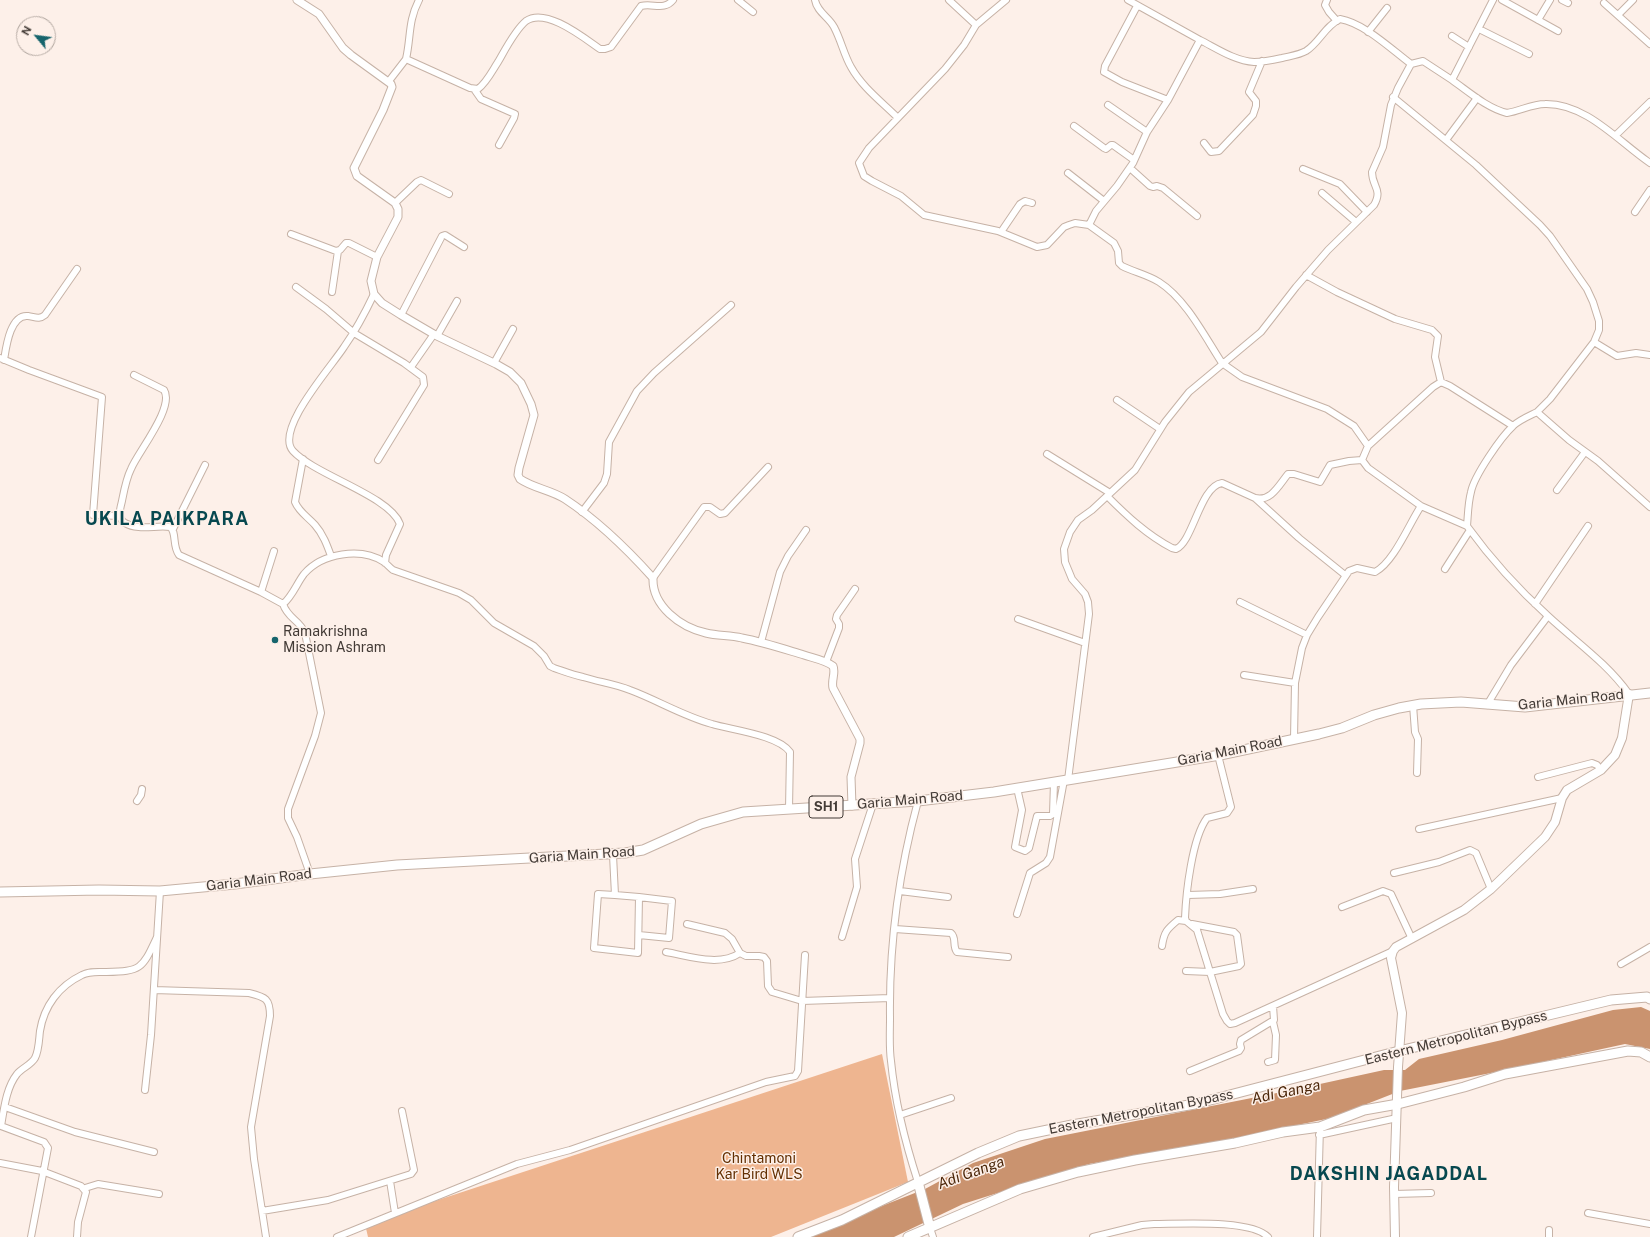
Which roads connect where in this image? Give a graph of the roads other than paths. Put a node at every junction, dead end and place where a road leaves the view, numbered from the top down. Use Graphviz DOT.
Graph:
graph roads {
  1 [pos="297,0"];
  2 [pos="419,0"];
  3 [pos="673,0"];
  4 [pos="738,0"];
  5 [pos="815,0"];
  6 [pos="949,0"];
  7 [pos="1006,0"];
  8 [pos="1128,0"];
  9 [pos="1327,0"];
  10 [pos="1493,0"];
  11 [pos="1502,0"];
  12 [pos="1550,0"];
  13 [pos="1633,0"];
  14 [pos="1604,3"];
  15 [pos="1137,6"];
  16 [pos="1387,8"];
  17 [pos="753,12"];
  18 [pos="1618,15"];
  19 [pos="1538,20"];
  20 [pos="1337,21"];
  21 [pos="976,24"];
  22 [pos="1479,29"];
  23 [pos="1558,31"];
  24 [pos="1368,32"];
  25 [pos="1452,36"];
  26 [pos="1200,40"];
  27 [pos="1650,44"];
  28 [pos="1469,47"];
  29 [pos="1530,54"];
  30 [pos="406,59"];
  31 [pos="1262,61"];
  32 [pos="1411,64"];
  33 [pos="1452,80"];
  34 [pos="389,81"];
  35 [pos="474,89"];
  36 [pos="1393,97"];
  37 [pos="1477,98"];
  38 [pos="1168,100"];
  39 [pos="1650,102"];
  40 [pos="1108,105"];
  41 [pos="898,118"];
  42 [pos="1074,126"];
  43 [pos="1147,132"];
  44 [pos="1616,135"];
  45 [pos="1446,140"];
  46 [pos="1204,143"];
  47 [pos="499,145"];
  48 [pos="1134,160"];
  49 [pos="1650,163"];
  50 [pos="1130,168"];
  51 [pos="1303,169"];
  52 [pos="1068,173"];
  53 [pos="1650,190"];
  54 [pos="1322,193"];
  55 [pos="450,194"];
  56 [pos="1104,202"];
  57 [pos="395,203"];
  58 [pos="1032,203"];
  59 [pos="1367,212"];
  60 [pos="1635,212"];
  61 [pos="1198,216"];
  62 [pos="1356,222"];
  63 [pos="1089,225"];
  64 [pos="1001,232"];
  65 [pos="292,234"];
  66 [pos="464,247"];
  67 [pos="338,251"];
  68 [pos="377,257"];
  69 [pos="76,270"];
  70 [pos="1306,275"];
  71 [pos="296,287"];
  72 [pos="332,292"];
  73 [pos="374,294"];
  74 [pos="456,301"];
  75 [pos="731,305"];
  76 [pos="401,315"];
  77 [pos="513,329"];
  78 [pos="354,333"];
  79 [pos="436,335"];
  80 [pos="1594,342"];
  81 [pos="1650,355"];
  82 [pos="2,359"];
  83 [pos="494,363"];
  84 [pos="1222,363"];
  85 [pos="411,368"];
  86 [pos="134,375"];
  87 [pos="1441,382"];
  88 [pos="1117,400"];
  89 [pos="1537,412"];
  90 [pos="1513,426"];
  91 [pos="1160,429"];
  92 [pos="1368,446"];
  93 [pos="1585,452"];
  94 [pos="1047,454"];
  95 [pos="303,459"];
  96 [pos="378,460"];
  97 [pos="1362,460"];
  98 [pos="205,465"];
  99 [pos="768,467"];
  100 [pos="1557,490"];
  101 [pos="1109,495"];
  102 [pos="1254,498"];
  103 [pos="1421,506"];
  104 [pos="1650,507"];
  105 [pos="582,512"];
  106 [pos="120,516"];
  107 [pos="1588,526"];
  108 [pos="1468,528"];
  109 [pos="173,529"];
  110 [pos="806,530"];
  111 [pos="274,551"];
  112 [pos="331,556"];
  113 [pos="385,563"];
  114 [pos="1445,569"];
  115 [pos="1346,575"];
  116 [pos="653,578"];
  117 [pos="856,589"];
  118 [pos="261,592"];
  119 [pos="1240,602"];
  120 [pos="283,604"];
  121 [pos="1535,604"];
  122 [pos="1548,616"];
  123 [pos="1018,619"];
  124 [pos="1307,635"];
  125 [pos="761,642"];
  126 [pos="1085,643"];
  127 [pos="826,662"];
  128 [pos="1244,676"];
  129 [pos="1295,683"];
  130 [pos="1650,693"];
  131 [pos="1629,694"];
  132 [pos="1413,705"];
  133 [pos="1487,705"];
  134 [pos="1294,739"];
  135 [pos="1218,755"];
  136 [pos="1601,770"];
  137 [pos="1417,773"];
  138 [pos="1538,777"];
  139 [pos="1062,781"];
  140 [pos="1017,788"];
  141 [pos="142,789"];
  142 [pos="1562,798"];
  143 [pos="137,801"];
  144 [pos="918,801"];
  145 [pos="872,804"];
  146 [pos="852,806"];
  147 [pos="789,809"];
  148 [pos="1419,829"];
  149 [pos="613,855"];
  150 [pos="1394,873"];
  151 [pos="310,874"];
  152 [pos="1253,889"];
  153 [pos="1491,889"];
  154 [pos="160,891"];
  155 [pos="900,891"];
  156 [pos="0,892"];
  157 [pos="615,895"];
  158 [pos="1188,895"];
  159 [pos="639,897"];
  160 [pos="948,897"];
  161 [pos="1342,907"];
  162 [pos="1017,914"];
  163 [pos="1188,922"];
  164 [pos="687,924"];
  165 [pos="895,929"];
  166 [pos="639,935"];
  167 [pos="157,937"];
  168 [pos="842,937"];
  169 [pos="1412,939"];
  170 [pos="1162,946"];
  171 [pos="1650,947"];
  172 [pos="1393,951"];
  173 [pos="666,952"];
  174 [pos="740,952"];
  175 [pos="805,955"];
  176 [pos="1008,957"];
  177 [pos="1621,964"];
  178 [pos="1186,971"];
  179 [pos="1210,972"];
  180 [pos="154,990"];
  181 [pos="890,998"];
  182 [pos="1650,999"];
  183 [pos="802,1001"];
  184 [pos="1273,1006"];
  185 [pos="1273,1022"];
  186 [pos="1399,1050"];
  187 [pos="1650,1057"];
  188 [pos="1268,1062"];
  189 [pos="1190,1071"];
  190 [pos="145,1090"];
  191 [pos="951,1098"];
  192 [pos="1398,1104"];
  193 [pos="5,1108"];
  194 [pos="402,1111"];
  195 [pos="900,1115"];
  196 [pos="1397,1118"];
  197 [pos="1319,1131"];
  198 [pos="154,1152"];
  199 [pos="0,1163"];
  200 [pos="42,1171"];
  201 [pos="390,1181"];
  202 [pos="918,1182"];
  203 [pos="84,1188"];
  204 [pos="1431,1193"];
  205 [pos="159,1194"];
  206 [pos="1394,1194"];
  207 [pos="262,1211"];
  208 [pos="395,1213"];
  209 [pos="1588,1213"];
  210 [pos="1650,1224"];
  211 [pos="930,1228"];
  212 [pos="1550,1230"];
  213 [pos="1105,1236"];
  214 [pos="31,1237"];
  215 [pos="77,1237"];
  216 [pos="266,1237"];
  217 [pos="337,1237"];
  218 [pos="798,1237"];
  219 [pos="908,1237"];
  220 [pos="933,1237"];
  221 [pos="1093,1237"];
  222 [pos="1268,1237"];
  223 [pos="1316,1237"];
  224 [pos="1395,1237"];
  225 [pos="1549,1237"];
  1 -- 34 [label="street"];
  2 -- 30 [label="street"];
  3 -- 35 [label="street"];
  4 -- 17 [label="street"];
  5 -- 41 [label="street"];
  6 -- 21 [label="street"];
  7 -- 21 [label="street"];
  8 -- 15 [label="street"];
  9 -- 20 [label="street"];
  10 -- 22 [label="street"];
  11 -- 19 [label="street"];
  12 -- 19 [label="street"];
  13 -- 18 [label="street"];
  14 -- 18 [label="street"];
  15 -- 26 [label="street"];
  15 -- 38 [label="street"];
  16 -- 24 [label="street"];
  18 -- 27 [label="street"];
  19 -- 23 [label="street"];
  20 -- 24 [label="street"];
  20 -- 31 [label="street"];
  21 -- 41 [label="street"];
  22 -- 28 [label="street"];
  22 -- 29 [label="street"];
  24 -- 32 [label="street"];
  25 -- 28 [label="street"];
  26 -- 31 [label="street"];
  26 -- 38 [label="street"];
  28 -- 33 [label="street"];
  30 -- 34 [label="street"];
  30 -- 35 [label="street"];
  31 -- 46 [label="street"];
  32 -- 33 [label="street"];
  32 -- 36 [label="street"];
  33 -- 37 [label="street"];
  34 -- 57 [label="street"];
  35 -- 47 [label="street"];
  36 -- 45 [label="street"];
  36 -- 59 [label="street"];
  37 -- 44 [label="street"];
  37 -- 45 [label="street"];
  38 -- 43 [label="street"];
  39 -- 44 [label="street"];
  40 -- 43 [label="street"];
  41 -- 64 [label="street"];
  42 -- 48 [label="street"];
  43 -- 48 [label="street"];
  44 -- 49 [label="street"];
  45 -- 80 [label="street"];
  48 -- 50 [label="street"];
  50 -- 56 [label="street"];
  50 -- 61 [label="street"];
  51 -- 59 [label="street"];
  52 -- 56 [label="street"];
  53 -- 60 [label="street"];
  54 -- 62 [label="street"];
  55 -- 57 [label="street"];
  56 -- 63 [label="street"];
  57 -- 68 [label="street"];
  58 -- 64 [label="street"];
  59 -- 62 [label="street"];
  62 -- 70 [label="street"];
  63 -- 64 [label="street"];
  63 -- 84 [label="street"];
  65 -- 67 [label="street"];
  66 -- 76 [label="street"];
  67 -- 68 [label="street"];
  67 -- 72 [label="street"];
  68 -- 73 [label="street"];
  69 -- 82 [label="street"];
  70 -- 84 [label="street"];
  70 -- 87 [label="street"];
  71 -- 78 [label="street"];
  73 -- 76 [label="street"];
  73 -- 78 [label="street"];
  74 -- 79 [label="street"];
  75 -- 105 [label="street"];
  76 -- 79 [label="street"];
  77 -- 83 [label="street"];
  78 -- 85 [label="street"];
  78 -- 95 [label="street"];
  79 -- 83 [label="street"];
  79 -- 85 [label="street"];
  80 -- 81 [label="street"];
  80 -- 89 [label="street"];
  82 -- 106 [label="street"];
  83 -- 105 [label="street"];
  84 -- 91 [label="street"];
  84 -- 92 [label="street"];
  85 -- 96 [label="street"];
  86 -- 106 [label="street"];
  87 -- 90 [label="street"];
  87 -- 92 [label="street"];
  88 -- 91 [label="street"];
  89 -- 90 [label="street"];
  89 -- 93 [label="street"];
  90 -- 108 [label="street"];
  91 -- 101 [label="street"];
  92 -- 97 [label="street"];
  93 -- 100 [label="street"];
  93 -- 104 [label="street"];
  94 -- 101 [label="street"];
  95 -- 112 [label="street"];
  95 -- 113 [label="street"];
  97 -- 102 [label="street"];
  97 -- 103 [label="street"];
  98 -- 109 [label="street"];
  99 -- 116 [label="street"];
  101 -- 102 [label="street"];
  101 -- 126 [label="street"];
  102 -- 115 [label="street"];
  103 -- 108 [label="street"];
  103 -- 115 [label="street"];
  105 -- 116 [label="street"];
  106 -- 109 [label="street"];
  107 -- 121 [label="street"];
  108 -- 114 [label="street"];
  108 -- 121 [label="street"];
  109 -- 118 [label="street"];
  110 -- 125 [label="street"];
  111 -- 118 [label="street"];
  112 -- 113 [label="street"];
  112 -- 120 [label="street"];
  113 -- 147 [label="street"];
  115 -- 124 [label="street"];
  116 -- 125 [label="street"];
  117 -- 127 [label="street"];
  118 -- 120 [label="street"];
  119 -- 124 [label="street"];
  120 -- 151 [label="street"];
  121 -- 122 [label="street"];
  122 -- 131 [label="street"];
  122 -- 133 [label="street"];
  123 -- 126 [label="street"];
  124 -- 129 [label="street"];
  125 -- 127 [label="street"];
  126 -- 139 [label="street"];
  127 -- 146 [label="street"];
  128 -- 129 [label="street"];
  129 -- 134 [label="street"];
  130 -- 131 [label="main road, Garia Main Road / SH1"];
  131 -- 133 [label="main road, Garia Main Road / SH1"];
  131 -- 136 [label="main road"];
  132 -- 133 [label="main road, Garia Main Road / SH1"];
  132 -- 134 [label="main road, Garia Main Road / SH1"];
  132 -- 137 [label="street"];
  134 -- 135 [label="main road, Garia Main Road / SH1"];
  135 -- 139 [label="main road, Garia Main Road / SH1"];
  135 -- 158 [label="street"];
  136 -- 138 [label="street"];
  136 -- 142 [label="main road"];
  139 -- 140 [label="main road, Garia Main Road / SH1"];
  139 -- 140 [label="street"];
  139 -- 162 [label="street"];
  140 -- 144 [label="main road, Garia Main Road / SH1"];
  141 -- 143 [label="street"];
  142 -- 148 [label="street"];
  142 -- 153 [label="main road"];
  144 -- 145 [label="main road, Garia Main Road / SH1"];
  144 -- 155 [label="street"];
  145 -- 146 [label="main road, Garia Main Road / SH1"];
  145 -- 168 [label="street"];
  146 -- 147 [label="main road, Garia Main Road / SH1"];
  147 -- 149 [label="main road, Garia Main Road / SH1"];
  149 -- 151 [label="main road, Garia Main Road / SH1"];
  149 -- 157 [label="street"];
  150 -- 153 [label="street"];
  151 -- 154 [label="main road, Garia Main Road / SH1"];
  152 -- 158 [label="street"];
  153 -- 169 [label="main road"];
  154 -- 156 [label="main road, Garia Main Road / SH1"];
  154 -- 167 [label="street"];
  155 -- 160 [label="street"];
  155 -- 165 [label="street"];
  157 -- 159 [label="street"];
  157 -- 166 [label="street"];
  158 -- 163 [label="street"];
  159 -- 166 [label="street"];
  159 -- 166 [label="street"];
  161 -- 169 [label="street"];
  163 -- 170 [label="street"];
  163 -- 179 [label="street"];
  163 -- 179 [label="street"];
  164 -- 174 [label="street"];
  165 -- 176 [label="street"];
  165 -- 181 [label="street"];
  167 -- 180 [label="street"];
  167 -- 193 [label="street"];
  169 -- 172 [label="main road"];
  171 -- 177 [label="street"];
  172 -- 184 [label="street"];
  172 -- 186 [label="main road"];
  173 -- 174 [label="street"];
  174 -- 183 [label="street"];
  175 -- 183 [label="street"];
  178 -- 179 [label="street"];
  179 -- 184 [label="street"];
  180 -- 190 [label="street"];
  180 -- 207 [label="street"];
  181 -- 183 [label="street"];
  181 -- 195 [label="street"];
  182 -- 186 [label="main road, Eastern Metropolitan Bypass"];
  183 -- 208 [label="street"];
  184 -- 185 [label="street"];
  185 -- 188 [label="street"];
  185 -- 189 [label="street"];
  186 -- 192 [label="main road"];
  186 -- 202 [label="main road, Eastern Metropolitan Bypass"];
  187 -- 192 [label="main road"];
  191 -- 195 [label="street"];
  192 -- 196 [label="main road"];
  192 -- 197 [label="main road"];
  193 -- 198 [label="street"];
  193 -- 200 [label="street"];
  194 -- 201 [label="street"];
  195 -- 202 [label="street"];
  196 -- 197 [label="street"];
  196 -- 206 [label="main road"];
  197 -- 211 [label="main road"];
  197 -- 223 [label="street"];
  199 -- 200 [label="street"];
  200 -- 203 [label="street"];
  200 -- 214 [label="street"];
  201 -- 207 [label="street"];
  201 -- 208 [label="street"];
  202 -- 211 [label="main road"];
  202 -- 218 [label="main road, Eastern Metropolitan Bypass"];
  203 -- 205 [label="street"];
  203 -- 215 [label="street"];
  204 -- 206 [label="street"];
  206 -- 224 [label="main road"];
  207 -- 216 [label="street"];
  208 -- 217 [label="street"];
  209 -- 210 [label="street"];
  211 -- 219 [label="main road"];
  211 -- 220 [label="street"];
  212 -- 225 [label="street"];
  213 -- 221 [label="street"];
  213 -- 222 [label="street"];
}
